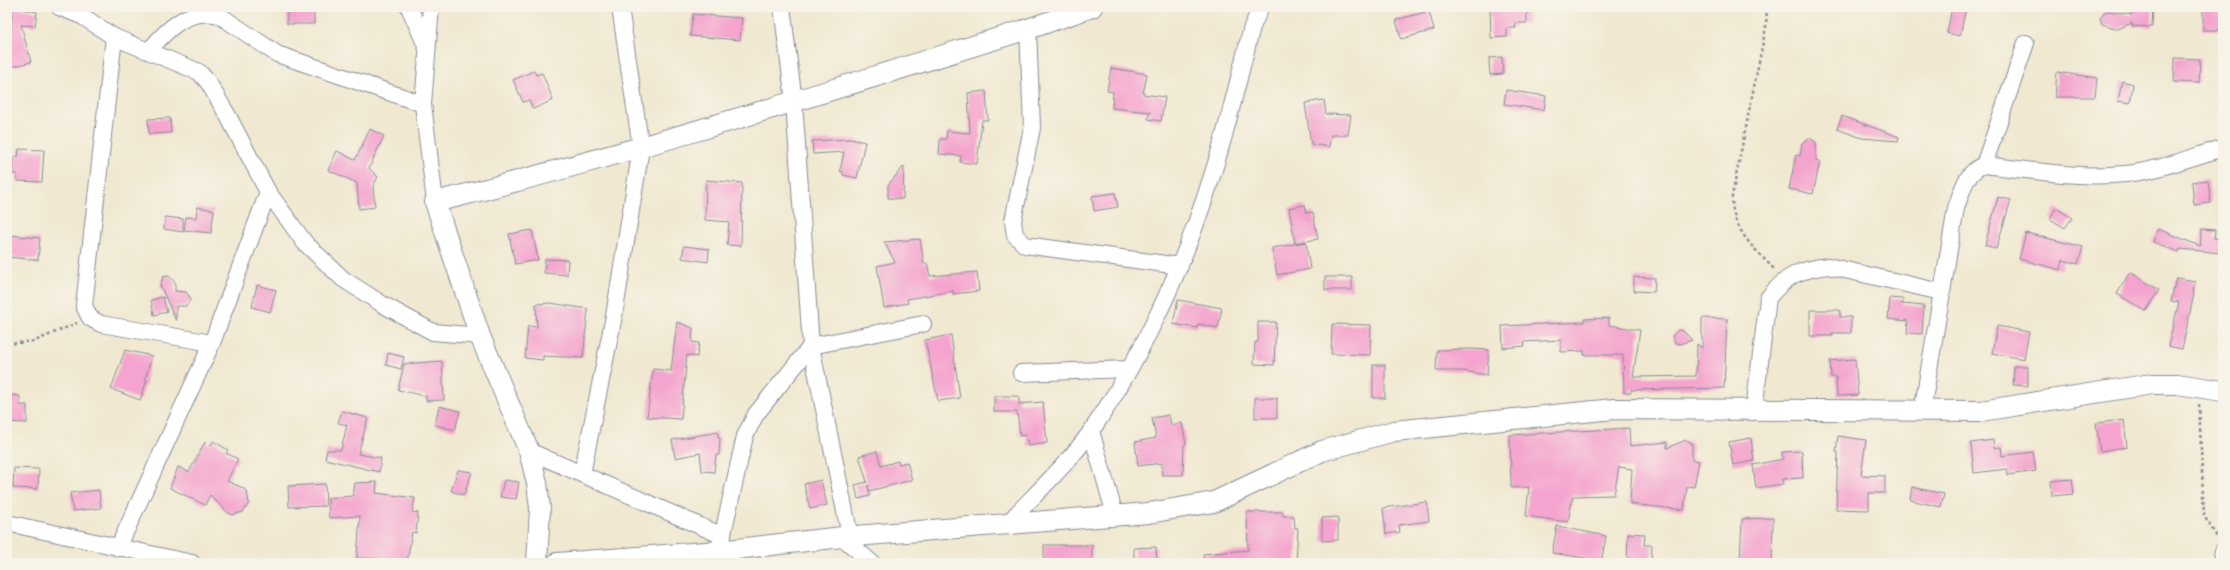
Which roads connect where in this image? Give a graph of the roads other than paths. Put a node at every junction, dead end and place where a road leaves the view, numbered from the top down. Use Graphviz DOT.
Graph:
graph roads {
  1 [pos="59,7"];
  2 [pos="409,7"];
  3 [pos="431,7"];
  4 [pos="620,7"];
  5 [pos="782,7"];
  6 [pos="1092,7"];
  7 [pos="1258,7"];
  8 [pos="1028,29"];
  9 [pos="114,37"];
  10 [pos="2026,43"];
  11 [pos="427,48"];
  12 [pos="149,51"];
  13 [pos="794,102"];
  14 [pos="423,104"];
  15 [pos="641,148"];
  16 [pos="2223,148"];
  17 [pos="1984,165"];
  18 [pos="268,192"];
  19 [pos="435,202"];
  20 [pos="1180,266"];
  21 [pos="1941,292"];
  22 [pos="923,324"];
  23 [pos="480,336"];
  24 [pos="212,344"];
  25 [pos="811,346"];
  26 [pos="1128,370"];
  27 [pos="1021,373"];
  28 [pos="2223,391"];
  29 [pos="1754,410"];
  30 [pos="1922,412"];
  31 [pos="1091,431"];
  32 [pos="529,450"];
  33 [pos="582,474"];
  34 [pos="1115,515"];
  35 [pos="7,523"];
  36 [pos="1006,524"];
  37 [pos="846,537"];
  38 [pos="721,544"];
  39 [pos="2221,546"];
  40 [pos="123,549"];
  41 [pos="139,563"];
  42 [pos="192,563"];
  43 [pos="537,563"];
  44 [pos="557,563"];
  45 [pos="872,563"];
  46 [pos="2221,563"];
  1 -- 9 [label="street"];
  2 -- 11 [label="street"];
  3 -- 11 [label="street"];
  4 -- 15 [label="street"];
  5 -- 13 [label="street"];
  6 -- 8 [label="street"];
  7 -- 20 [label="street"];
  8 -- 13 [label="street"];
  8 -- 20 [label="street"];
  9 -- 12 [label="street"];
  9 -- 24 [label="street"];
  10 -- 17 [label="street"];
  11 -- 14 [label="street"];
  12 -- 14 [label="street"];
  12 -- 18 [label="street"];
  13 -- 15 [label="street"];
  13 -- 25 [label="street"];
  14 -- 19 [label="street"];
  15 -- 19 [label="street"];
  15 -- 33 [label="street"];
  16 -- 17 [label="street"];
  17 -- 21 [label="street"];
  18 -- 23 [label="street"];
  18 -- 24 [label="street"];
  19 -- 23 [label="street"];
  20 -- 26 [label="street"];
  21 -- 29 [label="street"];
  21 -- 30 [label="street"];
  22 -- 25 [label="street"];
  23 -- 32 [label="street"];
  24 -- 40 [label="street"];
  25 -- 37 [label="street"];
  25 -- 38 [label="street"];
  26 -- 27 [label="street"];
  26 -- 31 [label="street"];
  28 -- 30 [label="street"];
  29 -- 30 [label="street"];
  29 -- 34 [label="street"];
  31 -- 34 [label="street"];
  31 -- 36 [label="street"];
  32 -- 33 [label="street"];
  32 -- 43 [label="street"];
  33 -- 38 [label="street"];
  34 -- 36 [label="street"];
  35 -- 40 [label="street"];
  36 -- 37 [label="street"];
  37 -- 38 [label="street"];
  37 -- 45 [label="street"];
  38 -- 44 [label="street"];
  39 -- 46 [label="street"];
  40 -- 41 [label="street"];
  40 -- 42 [label="street"];
}
